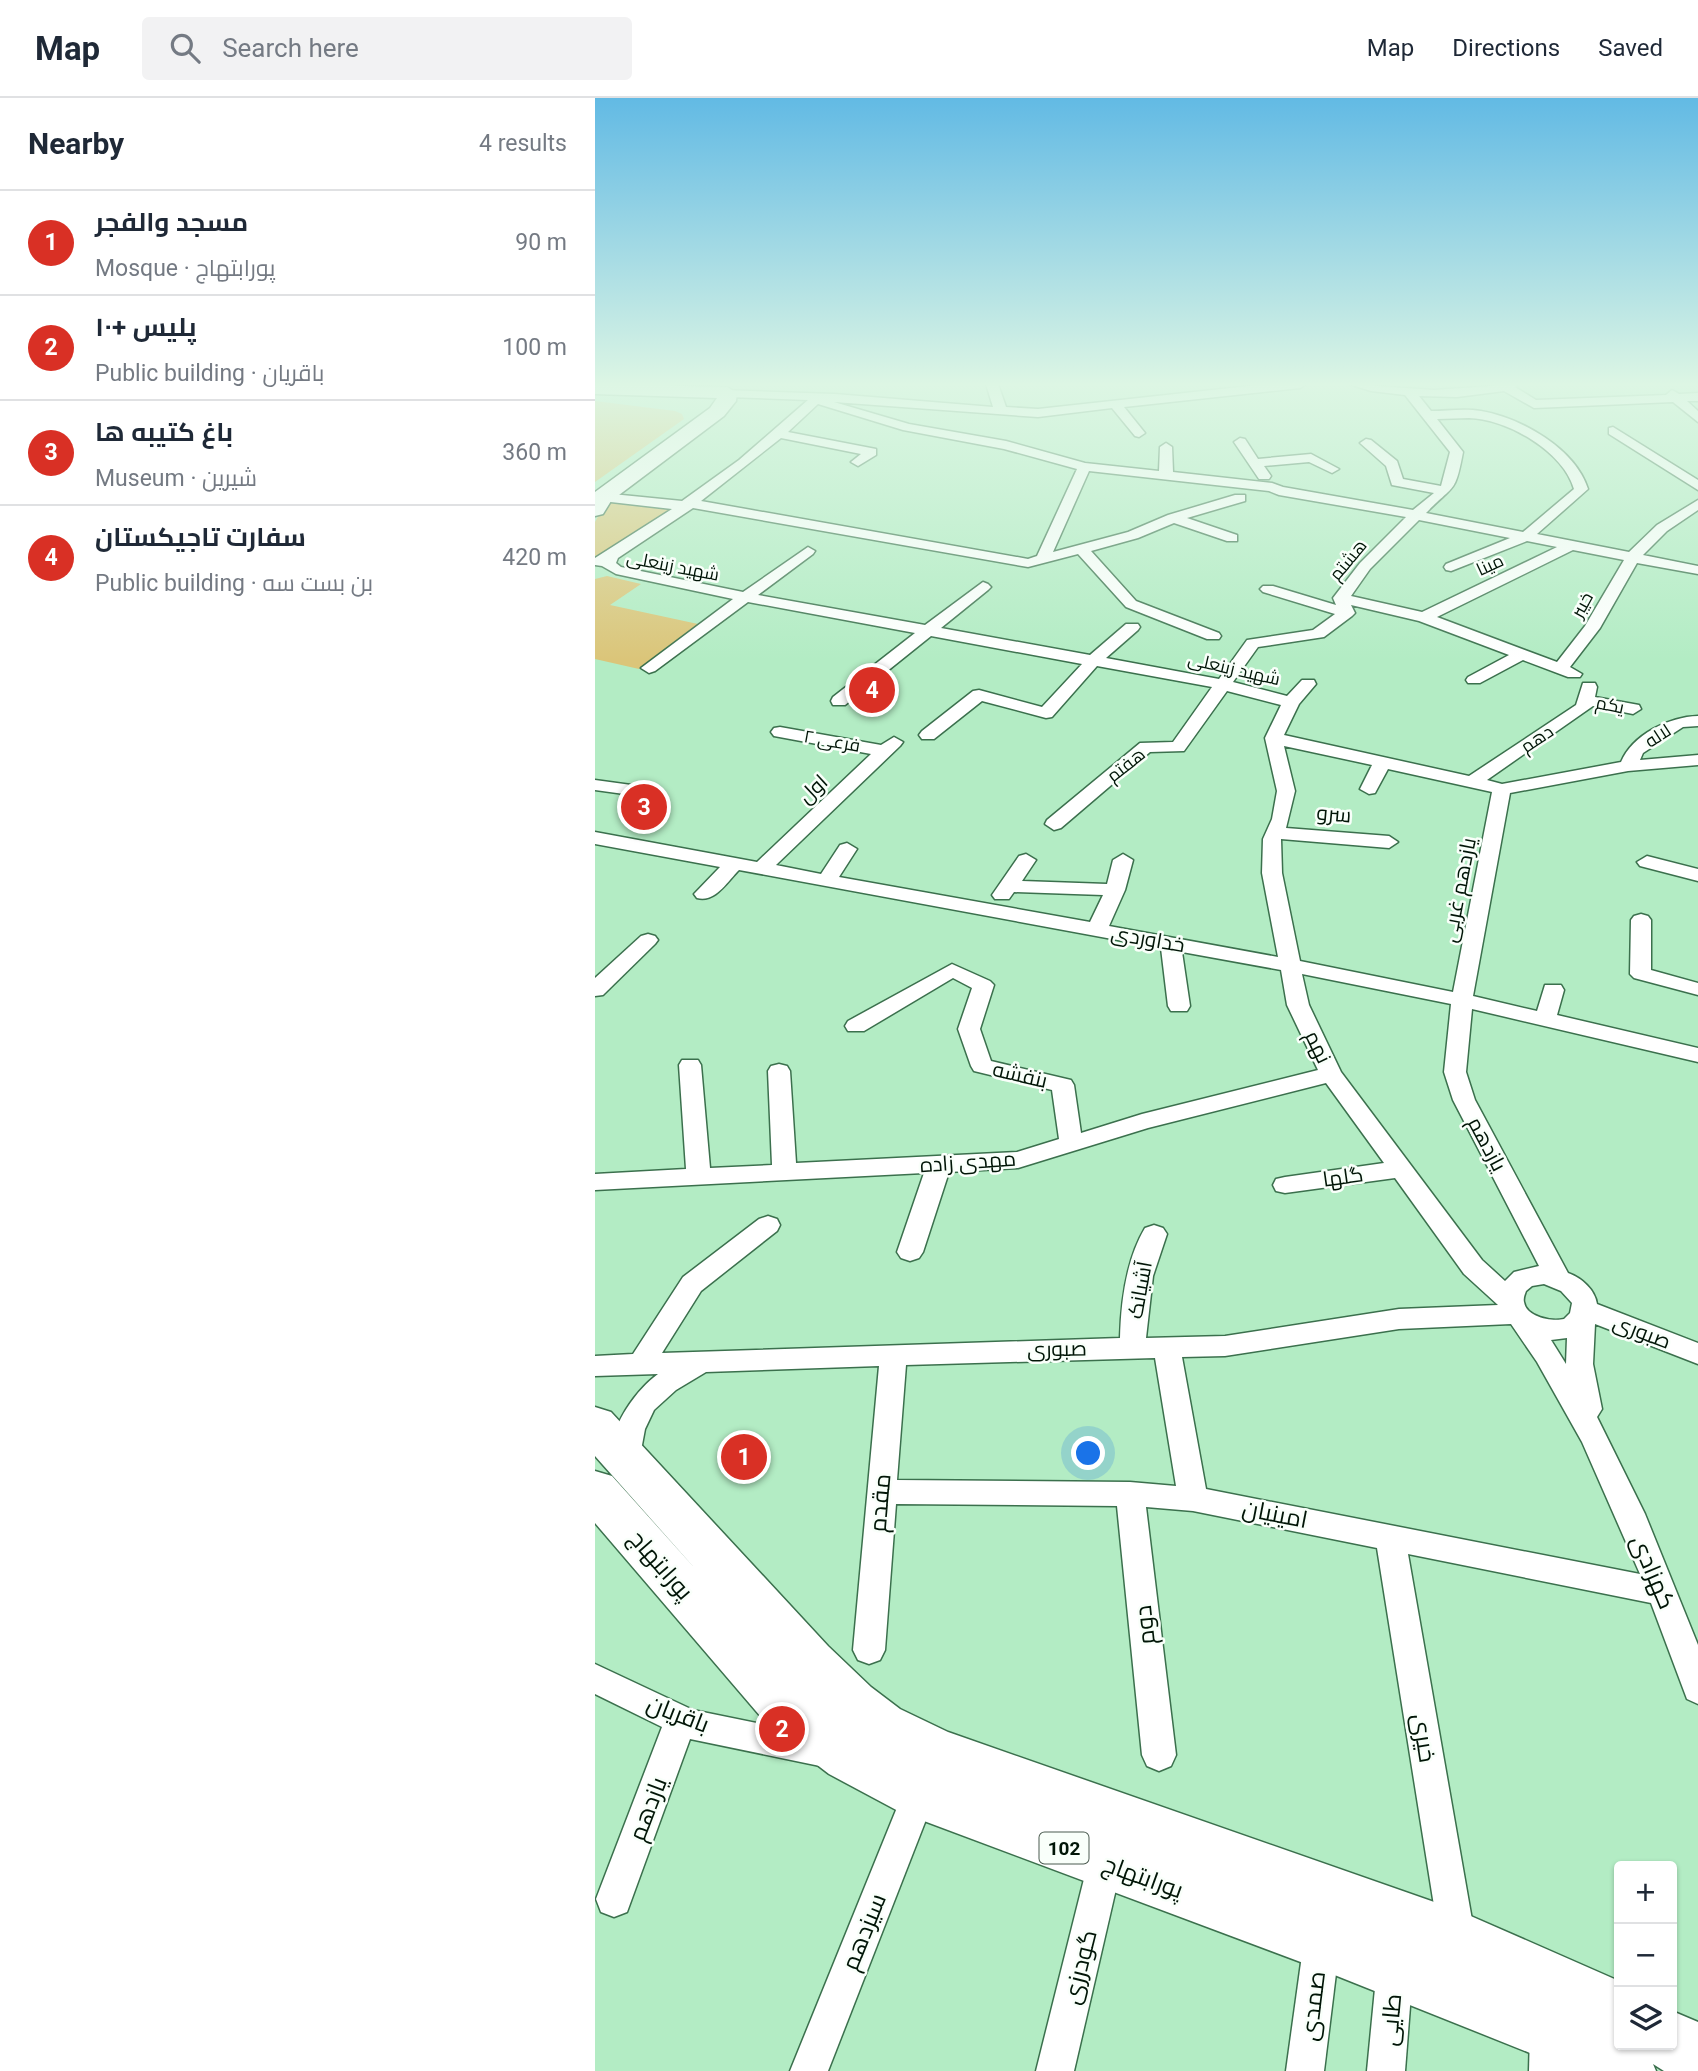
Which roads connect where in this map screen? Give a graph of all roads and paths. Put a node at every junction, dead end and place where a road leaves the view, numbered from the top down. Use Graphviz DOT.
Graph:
graph roads {
  1 [pos="624,476"];
  2 [pos="629,476"];
  3 [pos="726,476"];
  4 [pos="1080,476"];
  5 [pos="1166,476"];
  6 [pos="1265,476"];
  7 [pos="1335,476"];
  8 [pos="1395,476"];
  9 [pos="1452,476"];
  10 [pos="1579,476"];
  11 [pos="1683,476"];
  12 [pos="1698,486"];
  13 [pos="1272,487"];
  14 [pos="1445,491"];
  15 [pos="1240,498"];
  16 [pos="597,499"];
  17 [pos="1329,499"];
  18 [pos="689,504"];
  19 [pos="1698,504"];
  20 [pos="1414,517"];
  21 [pos="1173,518"];
  22 [pos="1527,536"];
  23 [pos="1232,538"];
  24 [pos="1570,545"];
  25 [pos="1080,548"];
  26 [pos="808,551"];
  27 [pos="1633,557"];
  28 [pos="1044,559"];
  29 [pos="595,563"];
  30 [pos="614,563"];
  31 [pos="1451,568"];
  32 [pos="595,569"];
  33 [pos="1698,570"];
  34 [pos="983,587"];
  35 [pos="1268,589"];
  36 [pos="745,597"];
  37 [pos="1344,606"];
  38 [pos="1424,617"];
  39 [pos="1132,627"];
  40 [pos="926,631"];
  41 [pos="1213,636"];
  42 [pos="1522,654"];
  43 [pos="1095,659"];
  44 [pos="649,668"];
  45 [pos="1474,680"];
  46 [pos="1224,684"];
  47 [pos="1308,684"];
  48 [pos="1588,694"];
  49 [pos="839,701"];
  50 [pos="1291,702"];
  51 [pos="1633,709"];
  52 [pos="1046,713"];
  53 [pos="1698,721"];
  54 [pos="780,732"];
  55 [pos="928,735"];
  56 [pos="1274,738"];
  57 [pos="890,746"];
  58 [pos="1698,760"];
  59 [pos="1382,763"];
  60 [pos="1628,766"];
  61 [pos="1472,782"];
  62 [pos="595,785"];
  63 [pos="1369,789"];
  64 [pos="1502,789"];
  65 [pos="646,792"];
  66 [pos="1054,824"];
  67 [pos="1275,833"];
  68 [pos="595,838"];
  69 [pos="1389,842"];
  70 [pos="846,849"];
  71 [pos="1026,860"];
  72 [pos="1123,860"];
  73 [pos="1647,862"];
  74 [pos="736,863"];
  75 [pos="762,868"];
  76 [pos="1698,876"];
  77 [pos="827,880"];
  78 [pos="1008,886"];
  79 [pos="1115,890"];
  80 [pos="704,894"];
  81 [pos="992,910"];
  82 [pos="1641,920"];
  83 [pos="1097,930"];
  84 [pos="648,940"];
  85 [pos="1171,943"];
  86 [pos="1290,965"];
  87 [pos="1698,989"];
  88 [pos="595,990"];
  89 [pos="1553,990"];
  90 [pos="1462,1000"];
  91 [pos="1179,1006"];
  92 [pos="1545,1021"];
  93 [pos="856,1026"];
  94 [pos="1698,1055"];
  95 [pos="690,1065"];
  96 [pos="779,1071"];
  97 [pos="1331,1074"];
  98 [pos="1071,1143"];
  99 [pos="939,1165"];
  100 [pos="1402,1168"];
  101 [pos="784,1173"];
  102 [pos="699,1178"];
  103 [pos="595,1182"];
  104 [pos="1285,1185"];
  105 [pos="768,1226"];
  106 [pos="1154,1234"];
  107 [pos="910,1252"];
  108 [pos="1558,1278"];
  109 [pos="1517,1313"];
  110 [pos="1583,1315"];
  111 [pos="1167,1347"];
  112 [pos="1133,1348"];
  113 [pos="1698,1354"];
  114 [pos="893,1355"];
  115 [pos="708,1362"];
  116 [pos="641,1364"];
  117 [pos="595,1366"];
  118 [pos="1603,1455"];
  119 [pos="605,1459"];
  120 [pos="880,1492"];
  121 [pos="1130,1494"];
  122 [pos="1193,1499"];
  123 [pos="1390,1536"];
  124 [pos="1663,1592"];
  125 [pos="869,1650"];
  126 [pos="595,1678"];
  127 [pos="1698,1689"];
  128 [pos="681,1720"];
  129 [pos="1159,1755"];
  130 [pos="848,1756"];
  131 [pos="919,1794"];
  132 [pos="1105,1863"];
  133 [pos="614,1899"];
  134 [pos="1457,1939"];
  135 [pos="1322,1941"];
  136 [pos="1395,1968"];
  137 [pos="1614,2009"];
  138 [pos="1677,2044"];
  139 [pos="1548,2050"];
  140 [pos="1698,2057"];
  141 [pos="809,2071"];
  142 [pos="1055,2071"];
  143 [pos="1305,2071"];
  144 [pos="1386,2071"];
  145 [pos="1625,2071"];
  1 -- 16 [label="main road"];
  2 -- 16 [label="main road"];
  3 -- 18 [label="street"];
  4 -- 28 [label="street"];
  5 -- 13 [label="street"];
  6 -- 13 [label="street"];
  7 -- 17 [label="street"];
  8 -- 14 [label="street"];
  9 -- 14 [label="street"];
  10 -- 22 [label="street"];
  11 -- 12 [label="street"];
  13 -- 17 [label="street"];
  14 -- 20 [label="street, هشتم"];
  15 -- 21 [label="street"];
  16 -- 18 [label="street"];
  17 -- 20 [label="street"];
  18 -- 28 [label="street"];
  18 -- 30 [label="street"];
  19 -- 27 [label="street, خیبر"];
  20 -- 22 [label="street"];
  20 -- 37 [label="street, هشتم"];
  21 -- 23 [label="street"];
  21 -- 25 [label="street"];
  22 -- 24 [label="street"];
  22 -- 31 [label="street"];
  24 -- 27 [label="street"];
  24 -- 38 [label="street, مینا"];
  25 -- 28 [label="street"];
  25 -- 41 [label="street"];
  26 -- 36 [label="street"];
  27 -- 33 [label="street"];
  27 -- 42 [label="street, خیبر"];
  29 -- 30 [label="street"];
  30 -- 36 [label="street, شهید زینعلی"];
  32 -- 36 [label="street, شهید زینعلی"];
  34 -- 40 [label="street"];
  35 -- 37 [label="street"];
  36 -- 40 [label="street, شهید زینعلی"];
  36 -- 44 [label="street"];
  37 -- 38 [label="street"];
  37 -- 46 [label="street, هشتم"];
  38 -- 42 [label="street"];
  39 -- 43 [label="street"];
  40 -- 43 [label="street, شهید زینعلی"];
  40 -- 49 [label="street"];
  42 -- 45 [label="street"];
  43 -- 46 [label="street, شهید زینعلی"];
  43 -- 52 [label="street"];
  46 -- 50 [label="street, شهید زینعلی"];
  46 -- 66 [label="street, هفتم"];
  47 -- 50 [label="street"];
  48 -- 51 [label="street, یکم"];
  48 -- 61 [label="street, دهم"];
  50 -- 56 [label="street, شهید زینعلی"];
  52 -- 55 [label="street"];
  53 -- 60 [label="street, لاله"];
  54 -- 57 [label="street, فرعی ۲"];
  56 -- 59 [label="street"];
  56 -- 67 [label="street, نهم"];
  57 -- 75 [label="street, اول"];
  58 -- 60 [label="street"];
  59 -- 61 [label="street"];
  59 -- 63 [label="street"];
  60 -- 64 [label="street"];
  61 -- 64 [label="street"];
  62 -- 65 [label="street"];
  64 -- 90 [label="street, یازدهم غربی"];
  67 -- 69 [label="street, سرو"];
  67 -- 86 [label="street, نهم"];
  68 -- 74 [label="street, خداوردی"];
  70 -- 77 [label="street"];
  71 -- 78 [label="street"];
  72 -- 79 [label="street"];
  73 -- 76 [label="street"];
  74 -- 75 [label="street, خداوردی"];
  74 -- 80 [label="street"];
  75 -- 77 [label="street, خداوردی"];
  77 -- 81 [label="street, خداوردی"];
  78 -- 79 [label="street"];
  78 -- 81 [label="street"];
  79 -- 83 [label="street"];
  81 -- 83 [label="street, خداوردی"];
  82 -- 87 [label="street"];
  83 -- 85 [label="street, خداوردی"];
  84 -- 88 [label="street"];
  85 -- 86 [label="street, خداوردی"];
  85 -- 91 [label="street"];
  86 -- 90 [label="street, خداوردی"];
  86 -- 97 [label="street, نهم"];
  89 -- 92 [label="street"];
  90 -- 92 [label="street, خداوردی"];
  90 -- 108 [label="street, یازدهم"];
  92 -- 94 [label="street, خداوردی"];
  93 -- 98 [label="street, بنفشه"];
  95 -- 102 [label="street"];
  96 -- 101 [label="street"];
  97 -- 98 [label="street, مهدی زاده"];
  97 -- 100 [label="street, نهم"];
  98 -- 99 [label="street, مهدی زاده"];
  99 -- 101 [label="street, مهدی زاده"];
  99 -- 107 [label="street"];
  100 -- 104 [label="street, گلها"];
  100 -- 109 [label="street, نهم"];
  101 -- 102 [label="street, مهدی زاده"];
  102 -- 103 [label="street, مهدی زاده"];
  105 -- 116 [label="street"];
  106 -- 112 [label="street, آشیانک"];
  108 -- 109 [label="street"];
  108 -- 110 [label="street"];
  109 -- 110 [label="street"];
  109 -- 111 [label="street, صبوری"];
  109 -- 118 [label="street, کهزادی"];
  110 -- 113 [label="street, صبوری"];
  110 -- 118 [label="street, کهزادی"];
  111 -- 112 [label="street, صبوری"];
  111 -- 122 [label="street"];
  112 -- 114 [label="street, صبوری"];
  114 -- 115 [label="street, صبوری"];
  114 -- 120 [label="street, مقدم"];
  115 -- 116 [label="street, صبوری"];
  115 -- 119 [label="street"];
  116 -- 117 [label="street, صبوری"];
  118 -- 124 [label="street, کهزادی"];
  119 -- 130 [label="main road, پورابتهاج / 102"];
  119 -- 134 [label="main road, پورابتهاج / 102"];
  120 -- 121 [label="street, امینیان"];
  120 -- 125 [label="street, مقدم"];
  121 -- 122 [label="street, امینیان"];
  121 -- 129 [label="street, دوم"];
  122 -- 123 [label="street, امینیان"];
  123 -- 124 [label="street, امینیان"];
  123 -- 134 [label="street, خیری"];
  124 -- 127 [label="street, کهزادی"];
  126 -- 128 [label="street, باقریان"];
  128 -- 130 [label="street, باقریان"];
  128 -- 133 [label="street, یازدهم"];
  130 -- 131 [label="main road, پورابتهاج / 102"];
  131 -- 132 [label="main road, پورابتهاج / 102"];
  131 -- 141 [label="street, سیزدهم"];
  132 -- 135 [label="main road, پورابتهاج / 102"];
  132 -- 142 [label="street, گودرزی"];
  134 -- 137 [label="main road, پورابتهاج / 102"];
  135 -- 136 [label="main road, پورابتهاج / 102"];
  135 -- 143 [label="street, صمدی"];
  136 -- 139 [label="main road, پورابتهاج / 102"];
  136 -- 144 [label="street, طایی"];
  138 -- 140 [label="main road"];
  139 -- 145 [label="main road, پورابتهاج / 102"];
}
